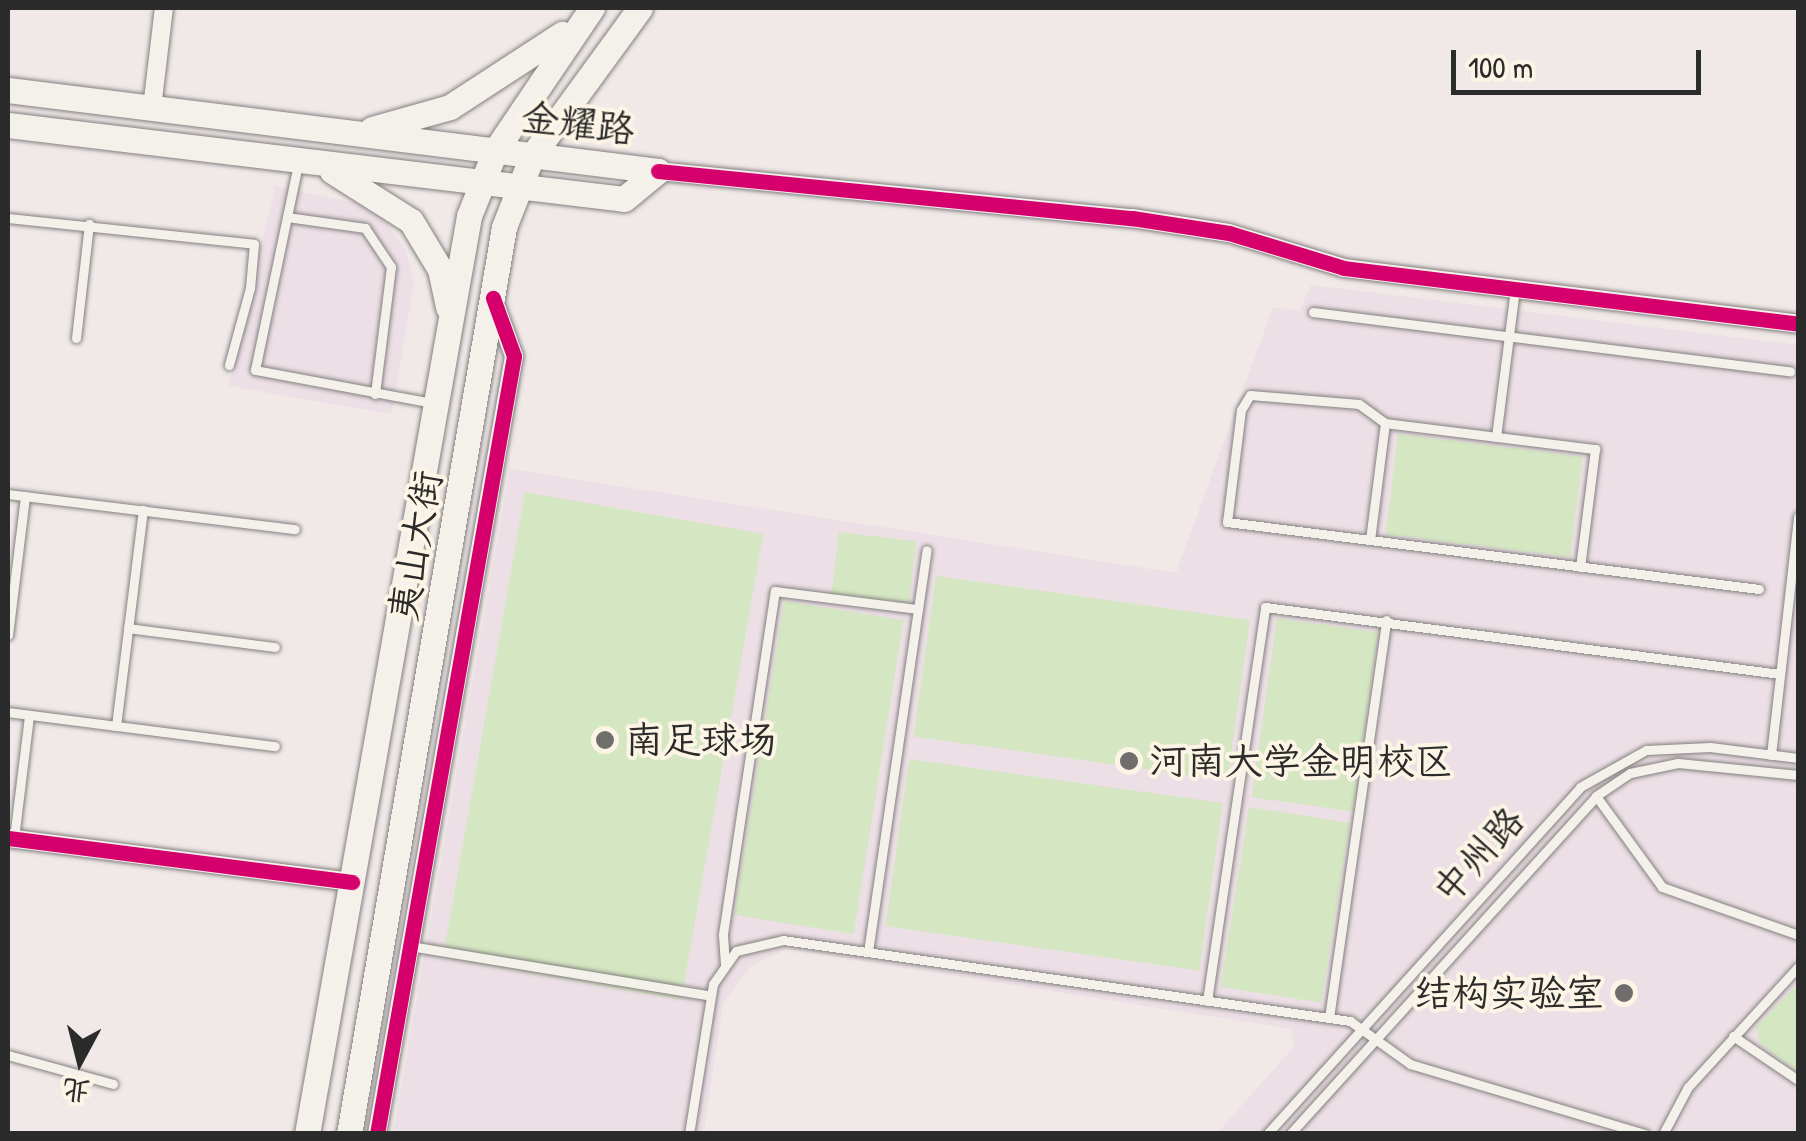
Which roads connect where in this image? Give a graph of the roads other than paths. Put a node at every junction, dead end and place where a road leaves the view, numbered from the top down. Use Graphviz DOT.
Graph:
graph roads {
  1 [pos="164,8"];
  2 [pos="592,8"];
  3 [pos="640,8"];
  4 [pos="8,90"];
  5 [pos="152,108"];
  6 [pos="8,125"];
  7 [pos="338,133"];
  8 [pos="495,151"];
  9 [pos="532,156"];
  10 [pos="304,161"];
  11 [pos="658,171"];
  12 [pos="478,180"];
  13 [pos="518,184"];
  14 [pos="8,218"];
  15 [pos="287,218"];
  16 [pos="88,224"];
  17 [pos="1515,289"];
  18 [pos="494,298"];
  19 [pos="1313,312"];
  20 [pos="450,321"];
  21 [pos="1798,324"];
  22 [pos="1509,336"];
  23 [pos="76,338"];
  24 [pos="229,364"];
  25 [pos="1790,372"];
  26 [pos="376,394"];
  27 [pos="436,404"];
  28 [pos="1385,423"];
  29 [pos="1496,437"];
  30 [pos="8,494"];
  31 [pos="25,496"];
  32 [pos="142,510"];
  33 [pos="1798,517"];
  34 [pos="294,529"];
  35 [pos="1370,540"];
  36 [pos="926,550"];
  37 [pos="1580,567"];
  38 [pos="1759,590"];
  39 [pos="918,609"];
  40 [pos="9,612"];
  41 [pos="1386,620"];
  42 [pos="128,628"];
  43 [pos="8,635"];
  44 [pos="275,647"];
  45 [pos="1780,674"];
  46 [pos="8,712"];
  47 [pos="29,715"];
  48 [pos="116,726"];
  49 [pos="275,746"];
  50 [pos="1771,755"];
  51 [pos="1798,758"];
  52 [pos="1798,775"];
  53 [pos="1596,796"];
  54 [pos="10,838"];
  55 [pos="352,882"];
  56 [pos="1798,935"];
  57 [pos="410,946"];
  58 [pos="868,952"];
  59 [pos="725,964"];
  60 [pos="1798,967"];
  61 [pos="711,996"];
  62 [pos="1207,1001"];
  63 [pos="1329,1018"];
  64 [pos="1363,1027"];
  65 [pos="1734,1036"];
  66 [pos="1375,1040"];
  67 [pos="8,1055"];
  68 [pos="1798,1080"];
  69 [pos="113,1084"];
  70 [pos="307,1134"];
  71 [pos="349,1134"];
  72 [pos="377,1134"];
  73 [pos="688,1134"];
  74 [pos="1267,1134"];
  75 [pos="1290,1134"];
  76 [pos="1646,1134"];
  77 [pos="1663,1134"];
  1 -- 5 [label="street"];
  2 -- 7 [label="main road"];
  2 -- 8 [label="main road, 夷山大街"];
  3 -- 9 [label="main road, 夷山大街"];
  4 -- 5 [label="main road, 金耀路"];
  5 -- 7 [label="main road, 金耀路"];
  6 -- 10 [label="main road, 金耀路"];
  7 -- 8 [label="main road, 金耀路"];
  8 -- 9 [label="main road, 金耀路"];
  8 -- 12 [label="main road, 夷山大街"];
  9 -- 11 [label="main road, 金耀路"];
  9 -- 13 [label="main road, 夷山大街"];
  10 -- 12 [label="main road, 金耀路"];
  10 -- 15 [label="lane"];
  10 -- 20 [label="main road"];
  11 -- 13 [label="main road, 金耀路"];
  11 -- 17 [label="street"];
  12 -- 13 [label="main road, 金耀路"];
  12 -- 20 [label="main road, 夷山大街"];
  13 -- 18 [label="main road, 夷山大街"];
  14 -- 16 [label="lane"];
  15 -- 26 [label="lane"];
  15 -- 26 [label="lane"];
  16 -- 23 [label="lane"];
  16 -- 24 [label="lane"];
  17 -- 21 [label="street"];
  17 -- 22 [label="lane"];
  18 -- 57 [label="street"];
  18 -- 71 [label="main road, 夷山大街"];
  19 -- 22 [label="lane"];
  20 -- 27 [label="main road, 夷山大街"];
  22 -- 25 [label="lane"];
  22 -- 29 [label="lane"];
  26 -- 27 [label="lane"];
  27 -- 55 [label="main road, 夷山大街"];
  28 -- 29 [label="lane"];
  28 -- 35 [label="lane"];
  28 -- 35 [label="lane"];
  29 -- 37 [label="lane"];
  30 -- 31 [label="lane"];
  31 -- 32 [label="lane"];
  31 -- 40 [label="lane"];
  32 -- 34 [label="lane"];
  32 -- 42 [label="lane"];
  33 -- 45 [label="lane"];
  35 -- 37 [label="lane"];
  36 -- 39 [label="lane"];
  37 -- 38 [label="lane"];
  39 -- 58 [label="lane"];
  39 -- 59 [label="lane"];
  40 -- 43 [label="lane"];
  41 -- 45 [label="lane"];
  41 -- 62 [label="lane"];
  41 -- 63 [label="lane"];
  42 -- 44 [label="lane"];
  42 -- 48 [label="lane"];
  45 -- 50 [label="lane"];
  46 -- 47 [label="lane"];
  47 -- 48 [label="lane"];
  47 -- 54 [label="lane"];
  48 -- 49 [label="lane"];
  50 -- 51 [label="lane, 中州路"];
  50 -- 64 [label="lane, 中州路"];
  52 -- 53 [label="lane, 中州路"];
  53 -- 56 [label="lane"];
  53 -- 66 [label="lane, 中州路"];
  54 -- 55 [label="street"];
  55 -- 70 [label="main road, 夷山大街"];
  57 -- 61 [label="lane"];
  57 -- 72 [label="street"];
  58 -- 59 [label="lane"];
  58 -- 62 [label="lane"];
  59 -- 61 [label="lane"];
  60 -- 65 [label="lane"];
  61 -- 73 [label="lane"];
  62 -- 63 [label="lane"];
  63 -- 64 [label="lane"];
  64 -- 66 [label="lane"];
  64 -- 74 [label="lane, 中州路"];
  65 -- 68 [label="lane"];
  65 -- 77 [label="lane"];
  66 -- 75 [label="lane, 中州路"];
  66 -- 76 [label="lane"];
  67 -- 69 [label="lane"];
}
